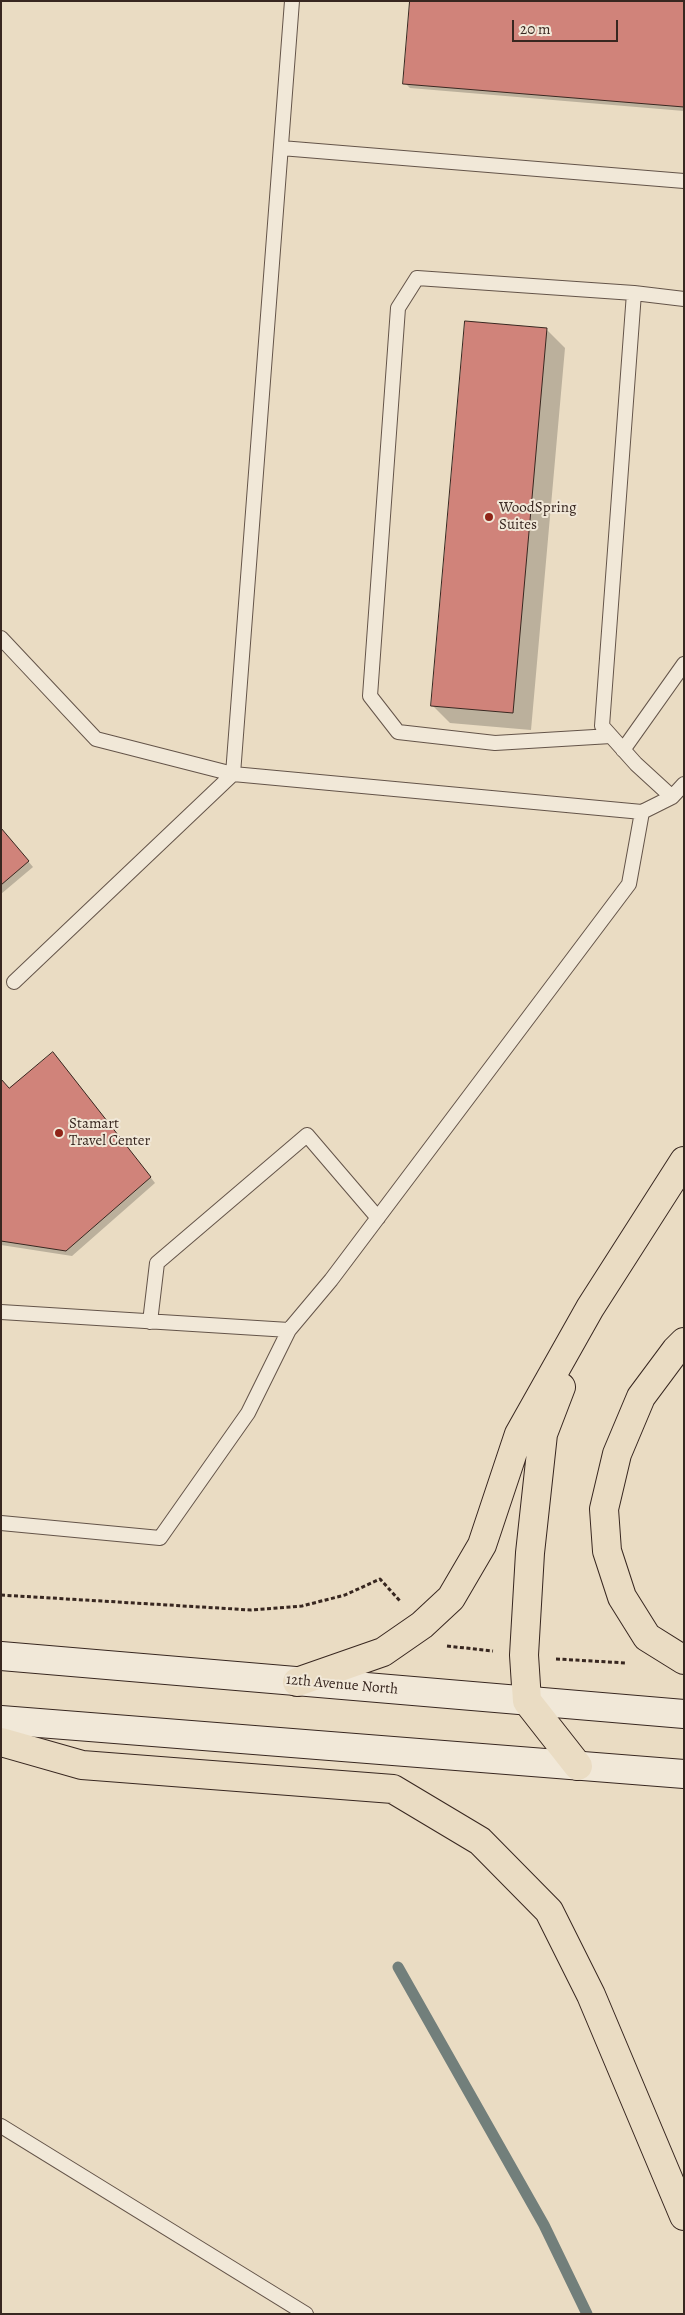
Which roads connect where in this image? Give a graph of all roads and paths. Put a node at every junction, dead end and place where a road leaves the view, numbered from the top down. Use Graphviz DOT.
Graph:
graph roads {
  1 [pos="292,1"];
  2 [pos="281,148"];
  3 [pos="684,181"];
  4 [pos="634,293"];
  5 [pos="684,299"];
  6 [pos="1,638"];
  7 [pos="684,664"];
  8 [pos="611,736"];
  9 [pos="623,750"];
  10 [pos="232,774"];
  11 [pos="684,784"];
  12 [pos="672,796"];
  13 [pos="642,812"];
  14 [pos="14,982"];
  15 [pos="684,1161"];
  16 [pos="378,1218"];
  17 [pos="590,1308"];
  18 [pos="1,1312"];
  19 [pos="150,1322"];
  20 [pos="289,1330"];
  21 [pos="684,1342"];
  22 [pos="1,1523"];
  23 [pos="1,1595"];
  24 [pos="422,1625"];
  25 [pos="647,1637"];
  26 [pos="524,1654"];
  27 [pos="1,1656"];
  28 [pos="684,1660"];
  29 [pos="297,1682"];
  30 [pos="527,1701"];
  31 [pos="684,1714"];
  32 [pos="1,1720"];
  33 [pos="1,1742"];
  34 [pos="578,1766"];
  35 [pos="684,1774"];
  36 [pos="1,2126"];
  37 [pos="684,2216"];
  38 [pos="306,2314"];
  1 -- 2 [label="lane"];
  2 -- 3 [label="lane"];
  2 -- 10 [label="lane"];
  4 -- 5 [label="lane"];
  4 -- 8 [label="lane"];
  4 -- 8 [label="lane"];
  6 -- 10 [label="lane"];
  7 -- 9 [label="lane"];
  8 -- 9 [label="lane"];
  9 -- 12 [label="lane"];
  10 -- 13 [label="lane"];
  10 -- 14 [label="lane"];
  11 -- 12 [label="lane"];
  12 -- 13 [label="lane"];
  13 -- 16 [label="lane"];
  15 -- 17 [label="highway"];
  16 -- 19 [label="lane"];
  16 -- 20 [label="lane"];
  17 -- 24 [label="highway"];
  17 -- 26 [label="highway"];
  18 -- 19 [label="lane"];
  19 -- 20 [label="lane"];
  20 -- 22 [label="lane"];
  21 -- 25 [label="highway"];
  23 -- 24 [label="path"];
  24 -- 26 [label="path"];
  24 -- 29 [label="highway"];
  25 -- 26 [label="path"];
  25 -- 28 [label="highway"];
  26 -- 30 [label="highway"];
  27 -- 29 [label="main road, 12th Avenue North"];
  29 -- 30 [label="main road, 12th Avenue North"];
  30 -- 31 [label="main road, 12th Avenue North"];
  30 -- 34 [label="highway"];
  32 -- 34 [label="main road"];
  33 -- 37 [label="highway"];
  34 -- 35 [label="main road"];
  36 -- 38 [label="lane"];
}
